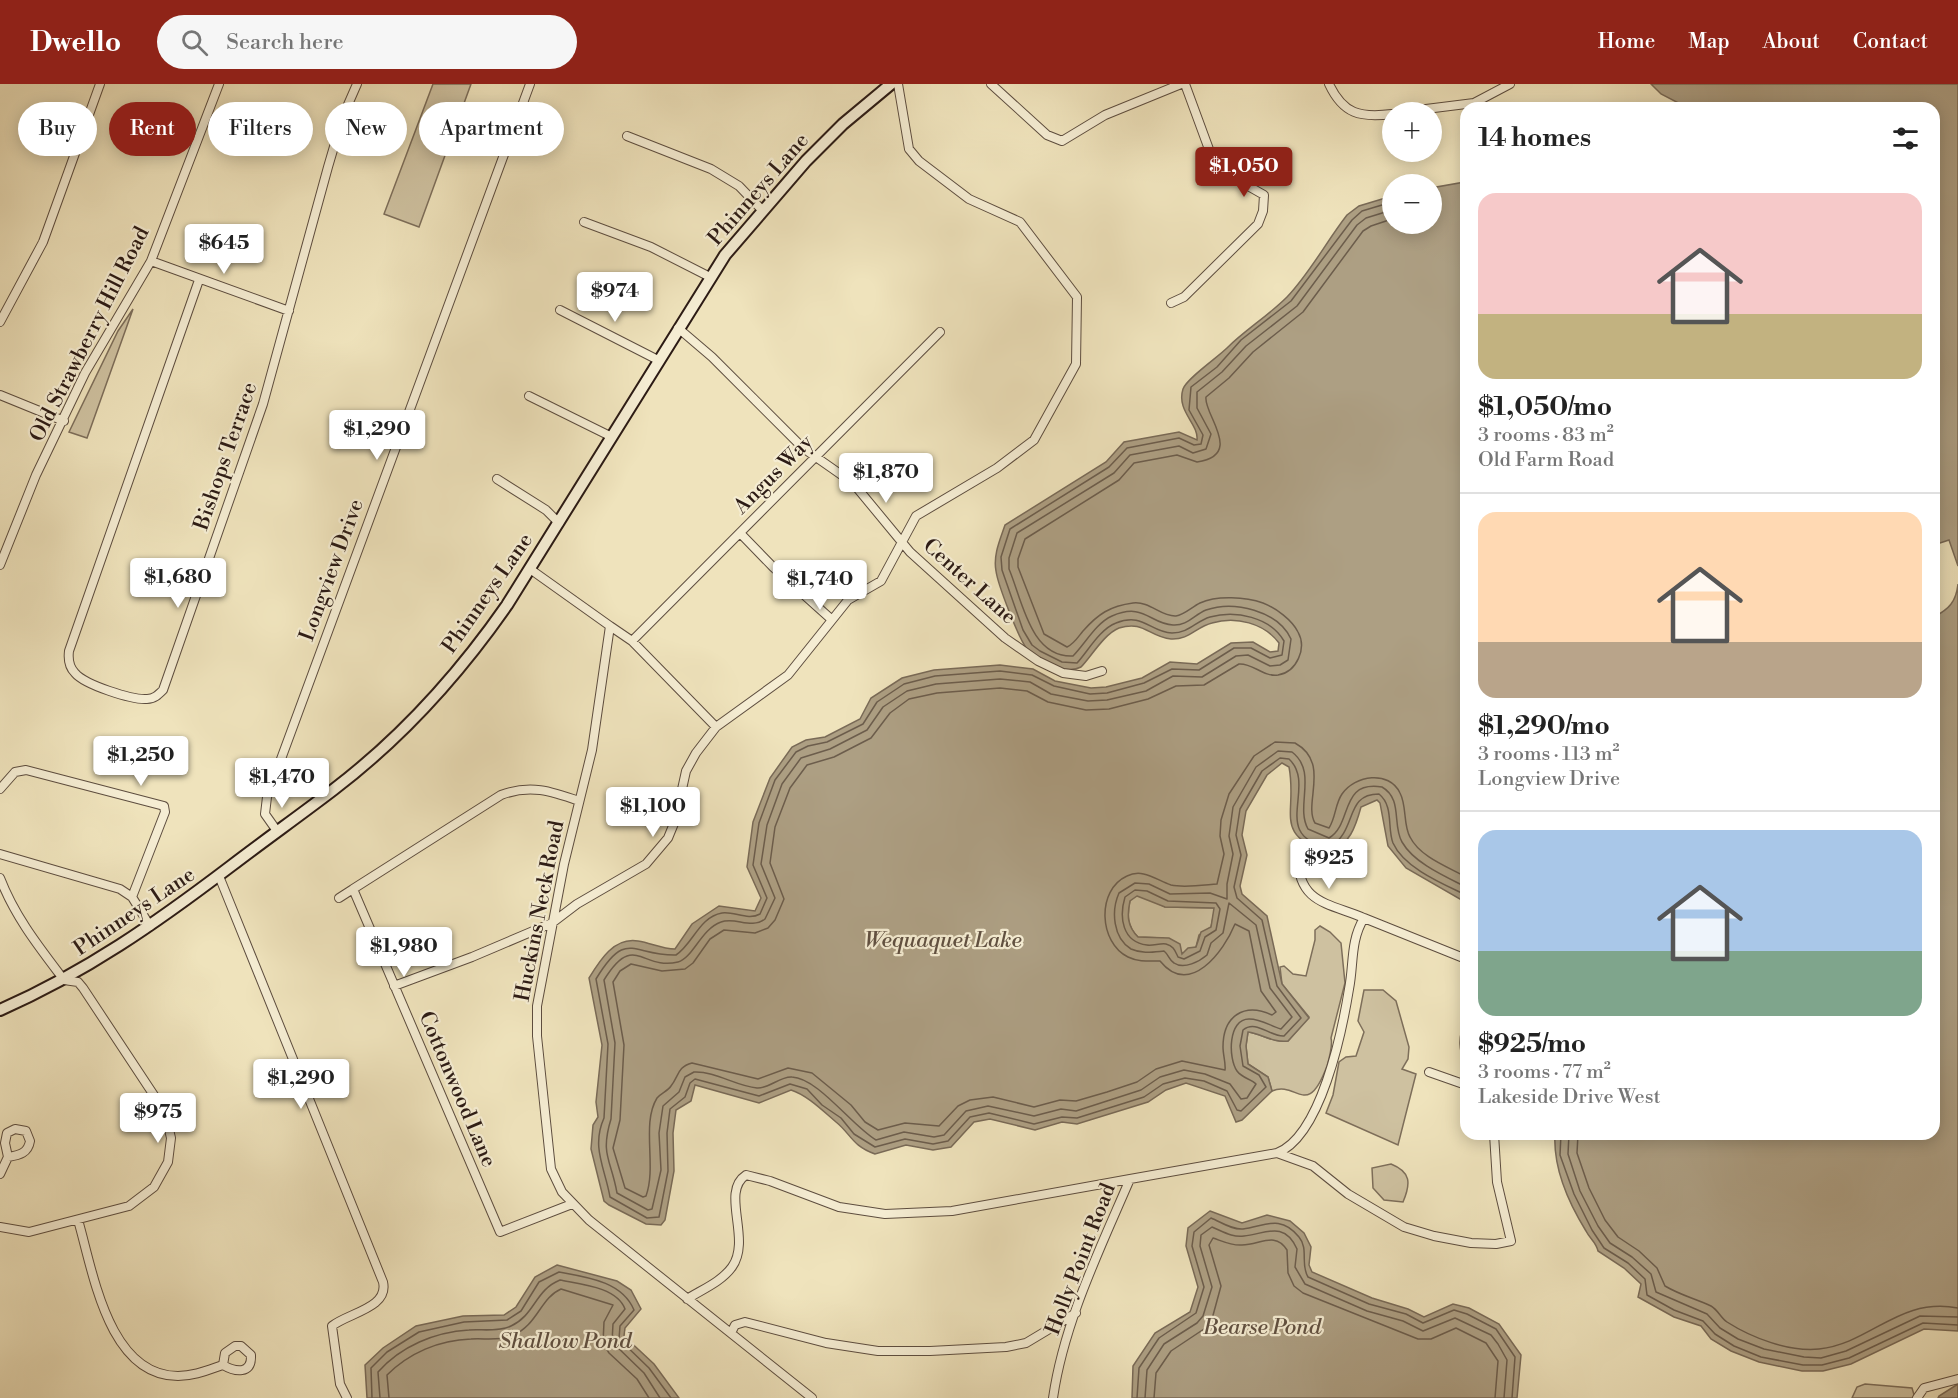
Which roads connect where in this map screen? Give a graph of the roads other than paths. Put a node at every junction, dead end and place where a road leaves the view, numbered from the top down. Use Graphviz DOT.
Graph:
graph roads {
  1 [pos="100,84"];
  2 [pos="219,84"];
  3 [pos="357,84"];
  4 [pos="530,84"];
  5 [pos="891,84"];
  6 [pos="898,84"];
  7 [pos="991,84"];
  8 [pos="1183,84"];
  9 [pos="1329,84"];
  10 [pos="1510,84"];
  11 [pos="1476,102"];
  12 [pos="1460,105"];
  13 [pos="1442,107"];
  14 [pos="1382,115"];
  15 [pos="627,136"];
  16 [pos="762,210"];
  17 [pos="584,222"];
  18 [pos="151,261"];
  19 [pos="710,277"];
  20 [pos="199,280"];
  21 [pos="1171,303"];
  22 [pos="560,310"];
  23 [pos="289,311"];
  24 [pos="0,322"];
  25 [pos="678,328"];
  26 [pos="940,332"];
  27 [pos="658,360"];
  28 [pos="0,395"];
  29 [pos="529,396"];
  30 [pos="64,421"];
  31 [pos="612,437"];
  32 [pos="815,457"];
  33 [pos="497,479"];
  34 [pos="559,523"];
  35 [pos="740,532"];
  36 [pos="901,542"];
  37 [pos="0,565"];
  38 [pos="530,569"];
  39 [pos="831,619"];
  40 [pos="610,626"];
  41 [pos="632,641"];
  42 [pos="1102,671"];
  43 [pos="716,727"];
  44 [pos="0,789"];
  45 [pos="579,801"];
  46 [pos="278,831"];
  47 [pos="0,854"];
  48 [pos="1298,857"];
  49 [pos="219,876"];
  50 [pos="0,878"];
  51 [pos="353,889"];
  52 [pos="2,890"];
  53 [pos="132,897"];
  54 [pos="339,898"];
  55 [pos="1364,918"];
  56 [pos="552,922"];
  57 [pos="150,926"];
  58 [pos="1460,957"];
  59 [pos="64,980"];
  60 [pos="394,987"];
  61 [pos="0,1010"];
  62 [pos="1429,1072"];
  63 [pos="1460,1082"];
  64 [pos="1494,1140"];
  65 [pos="1277,1153"];
  66 [pos="9,1157"];
  67 [pos="0,1174"];
  68 [pos="1130,1179"];
  69 [pos="572,1204"];
  70 [pos="78,1220"];
  71 [pos="0,1227"];
  72 [pos="687,1299"];
  73 [pos="1076,1313"];
  74 [pos="731,1333"];
  75 [pos="223,1365"];
  76 [pos="1958,1379"];
  77 [pos="347,1398"];
  78 [pos="812,1398"];
  79 [pos="1053,1398"];
  80 [pos="1917,1398"];
  1 -- 24 [label="street"];
  2 -- 18 [label="street, Old Strawberry Hill Road"];
  3 -- 23 [label="street, Bishops Terrace"];
  4 -- 46 [label="street, Longview Drive"];
  5 -- 16 [label="main road, Phinneys Lane"];
  6 -- 36 [label="street"];
  7 -- 8 [label="street"];
  8 -- 21 [label="street"];
  9 -- 14 [label="street"];
  10 -- 11 [label="street"];
  12 -- 13 [label="street"];
  15 -- 16 [label="street"];
  16 -- 19 [label="main road, Phinneys Lane"];
  17 -- 19 [label="street"];
  18 -- 20 [label="street"];
  18 -- 30 [label="street, Old Strawberry Hill Road"];
  19 -- 25 [label="main road, Phinneys Lane"];
  20 -- 23 [label="street"];
  20 -- 23 [label="street, Bishops Terrace"];
  22 -- 27 [label="street"];
  25 -- 27 [label="main road, Phinneys Lane"];
  25 -- 32 [label="street, Center Lane"];
  26 -- 32 [label="street, Angus Way"];
  27 -- 31 [label="main road, Phinneys Lane"];
  28 -- 30 [label="street"];
  29 -- 31 [label="street"];
  30 -- 37 [label="street, Old Strawberry Hill Road"];
  31 -- 34 [label="main road, Phinneys Lane"];
  32 -- 35 [label="street, Angus Way"];
  32 -- 36 [label="street, Center Lane"];
  33 -- 34 [label="street"];
  34 -- 38 [label="main road, Phinneys Lane"];
  35 -- 39 [label="street"];
  35 -- 41 [label="street, Angus Way"];
  36 -- 39 [label="street"];
  36 -- 42 [label="street, Center Lane"];
  38 -- 40 [label="street"];
  38 -- 46 [label="main road, Phinneys Lane"];
  39 -- 43 [label="street"];
  40 -- 41 [label="street"];
  40 -- 45 [label="street, Huckins Neck Road"];
  41 -- 43 [label="street"];
  43 -- 56 [label="street"];
  44 -- 53 [label="street"];
  45 -- 51 [label="street"];
  45 -- 56 [label="street, Huckins Neck Road"];
  46 -- 49 [label="main road, Phinneys Lane"];
  47 -- 53 [label="street"];
  48 -- 55 [label="street"];
  49 -- 57 [label="main road, Phinneys Lane"];
  49 -- 77 [label="street"];
  50 -- 52 [label="street"];
  51 -- 54 [label="street"];
  51 -- 60 [label="street, Cottonwood Lane"];
  52 -- 59 [label="street"];
  53 -- 57 [label="street"];
  55 -- 58 [label="street"];
  55 -- 65 [label="street"];
  56 -- 60 [label="street"];
  56 -- 69 [label="street, Huckins Neck Road"];
  57 -- 59 [label="main road, Phinneys Lane"];
  59 -- 61 [label="main road, Phinneys Lane"];
  59 -- 70 [label="street"];
  60 -- 69 [label="street, Cottonwood Lane"];
  62 -- 63 [label="street"];
  64 -- 65 [label="street, Holly Point Road"];
  65 -- 68 [label="street, Holly Point Road"];
  66 -- 67 [label="street"];
  68 -- 72 [label="street"];
  68 -- 73 [label="street, Holly Point Road"];
  69 -- 72 [label="street, Huckins Neck Road"];
  70 -- 71 [label="street"];
  70 -- 75 [label="street"];
  72 -- 74 [label="street, Huckins Neck Road"];
  73 -- 74 [label="street"];
  73 -- 79 [label="street, Holly Point Road"];
  74 -- 78 [label="street, Huckins Neck Road"];
  76 -- 80 [label="street"];
}
